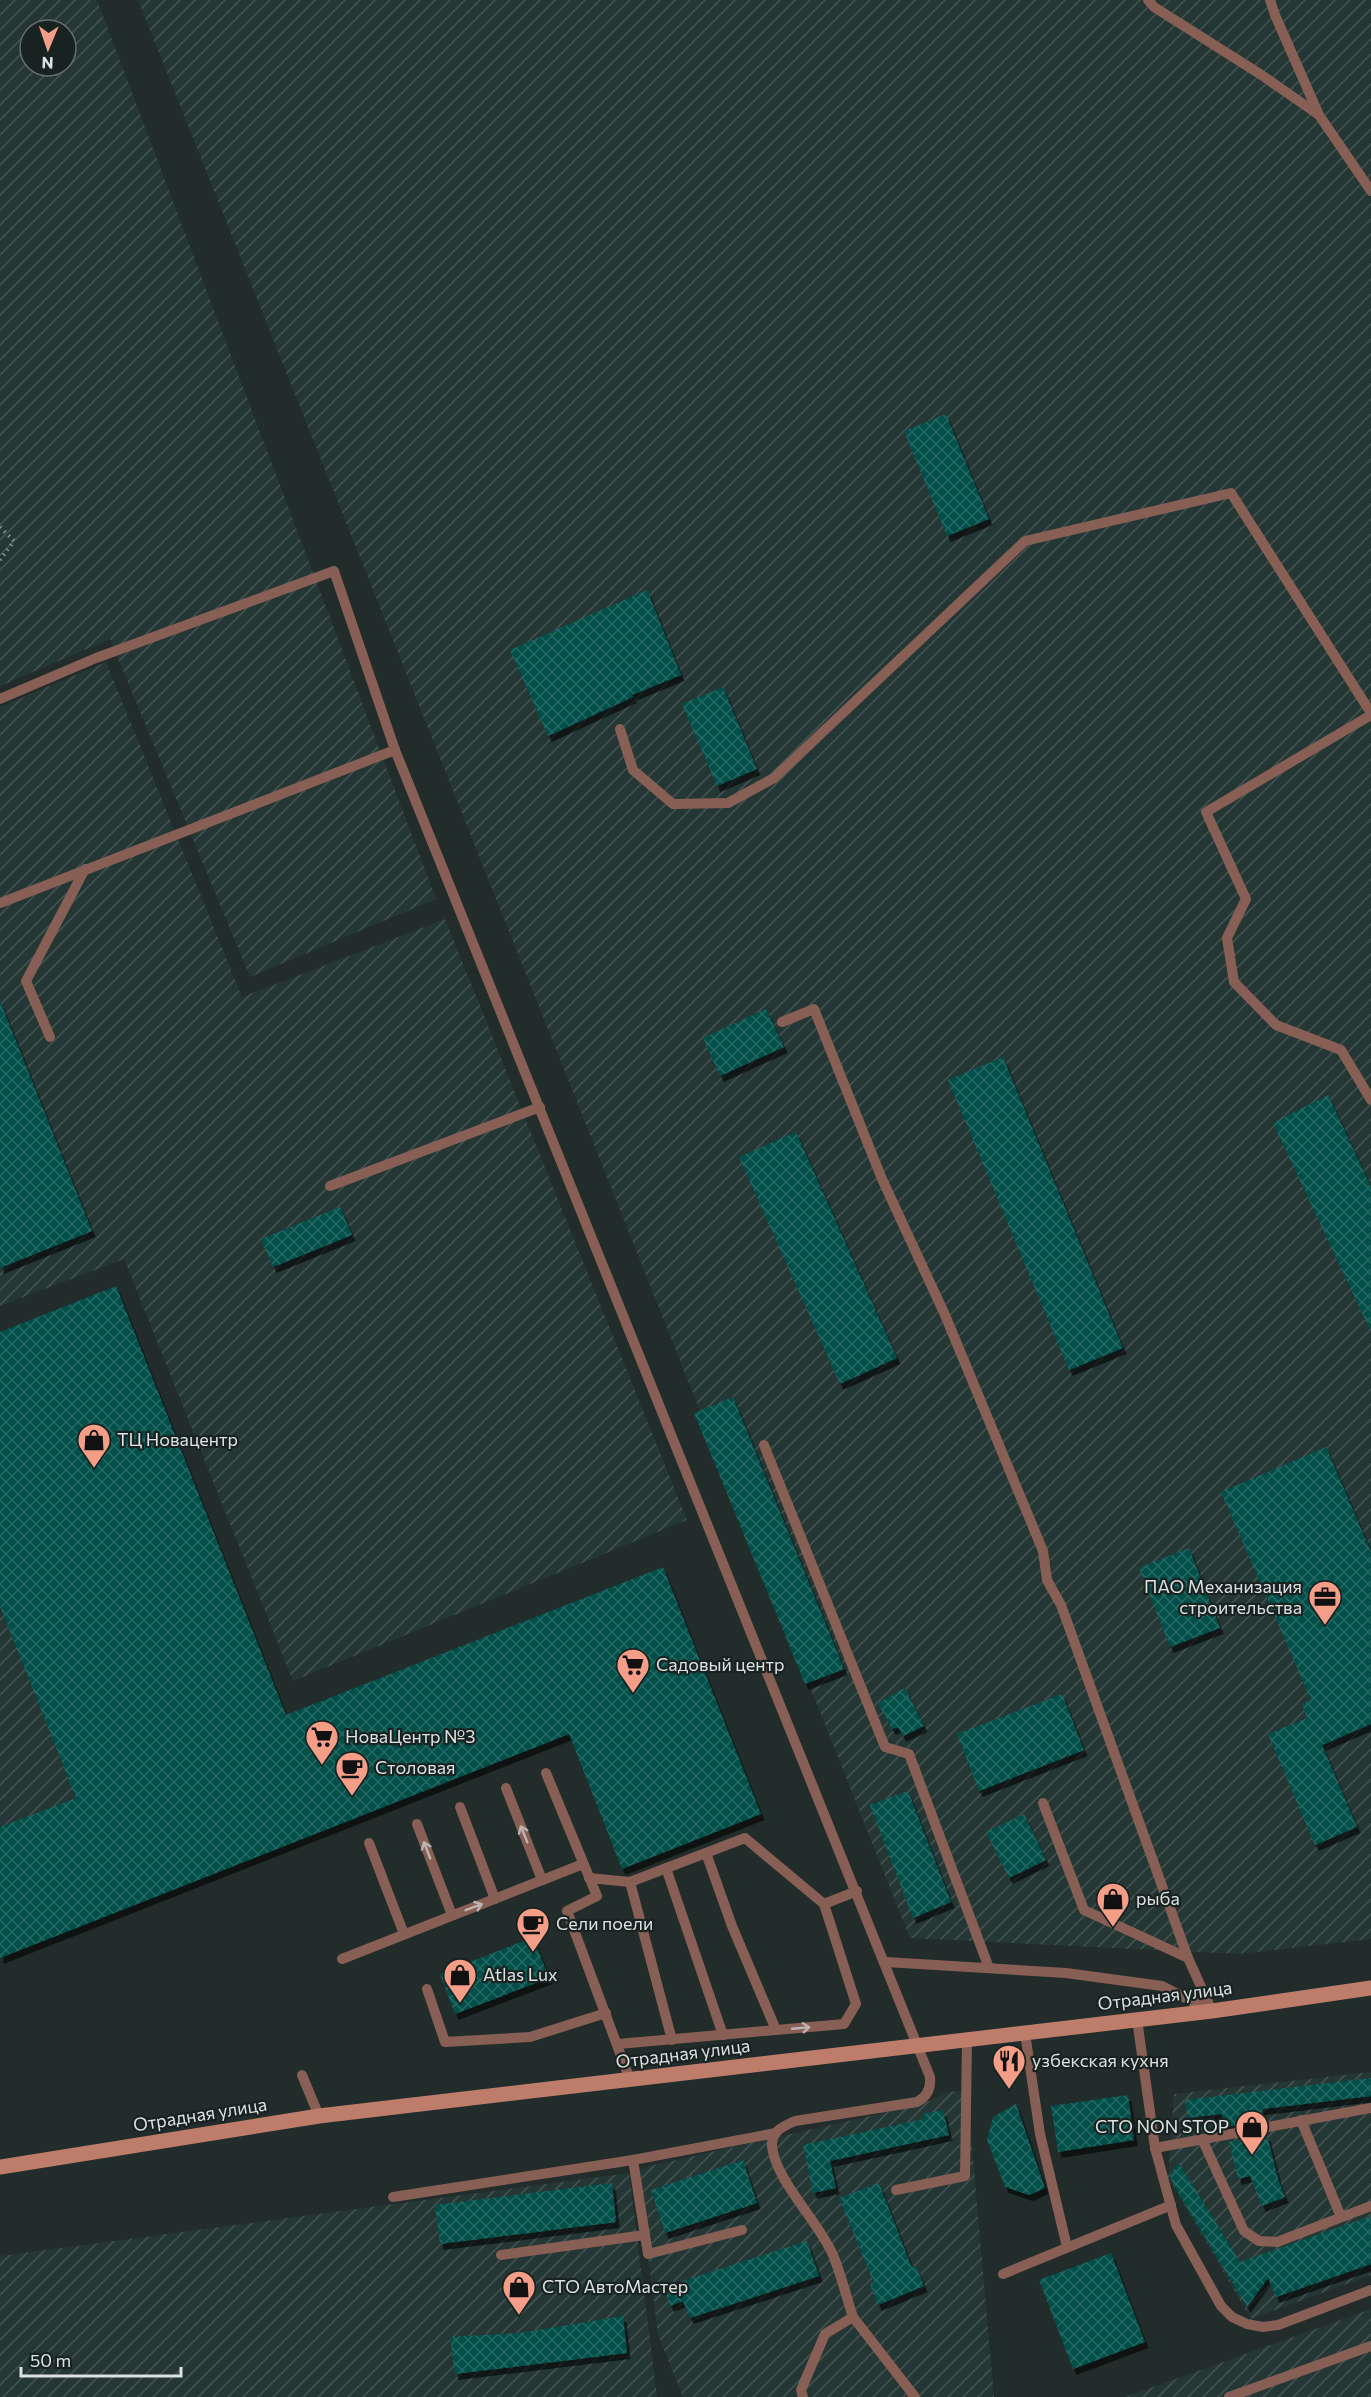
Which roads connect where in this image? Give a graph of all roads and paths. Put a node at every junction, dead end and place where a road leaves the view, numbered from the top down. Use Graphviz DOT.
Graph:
graph roads {
  1 [pos="1148,0"];
  2 [pos="1270,0"];
  3 [pos="1319,115"];
  4 [pos="1371,191"];
  5 [pos="0,527"];
  6 [pos="0,560"];
  7 [pos="0,699"];
  8 [pos="1371,714"];
  9 [pos="620,729"];
  10 [pos="395,750"];
  11 [pos="85,868"];
  12 [pos="0,903"];
  13 [pos="782,1022"];
  14 [pos="50,1037"];
  15 [pos="1371,1100"];
  16 [pos="540,1107"];
  17 [pos="330,1186"];
  18 [pos="764,1445"];
  19 [pos="546,1773"];
  20 [pos="506,1788"];
  21 [pos="1043,1803"];
  22 [pos="460,1807"];
  23 [pos="417,1824"];
  24 [pos="369,1843"];
  25 [pos="706,1853"];
  26 [pos="583,1864"];
  27 [pos="666,1868"];
  28 [pos="589,1878"];
  29 [pos="542,1880"];
  30 [pos="630,1882"];
  31 [pos="857,1891"];
  32 [pos="495,1899"];
  33 [pos="824,1904"];
  34 [pos="452,1915"];
  35 [pos="404,1934"];
  36 [pos="1188,1958"];
  37 [pos="342,1959"];
  38 [pos="886,1962"];
  39 [pos="989,1968"];
  40 [pos="1371,1988"];
  41 [pos="427,1989"];
  42 [pos="1212,2011"];
  43 [pos="606,2013"];
  44 [pos="1137,2019"];
  45 [pos="776,2030"];
  46 [pos="1025,2033"];
  47 [pos="723,2035"];
  48 [pos="672,2040"];
  49 [pos="967,2040"];
  50 [pos="618,2044"];
  51 [pos="918,2045"];
  52 [pos="302,2075"];
  53 [pos="630,2080"];
  54 [pos="1371,2108"];
  55 [pos="319,2116"];
  56 [pos="1301,2120"];
  57 [pos="776,2133"];
  58 [pos="1202,2139"];
  59 [pos="1155,2148"];
  60 [pos="633,2160"];
  61 [pos="0,2167"];
  62 [pos="896,2190"];
  63 [pos="393,2197"];
  64 [pos="1171,2205"];
  65 [pos="1371,2206"];
  66 [pos="1341,2217"];
  67 [pos="742,2230"];
  68 [pos="645,2235"];
  69 [pos="1067,2247"];
  70 [pos="501,2255"];
  71 [pos="1003,2274"];
  72 [pos="1371,2290"];
  73 [pos="853,2317"];
  74 [pos="1371,2346"];
  75 [pos="803,2397"];
  76 [pos="915,2397"];
  77 [pos="1229,2397"];
  1 -- 3 [label="lane"];
  2 -- 3 [label="lane"];
  3 -- 4 [label="lane"];
  5 -- 6 [label="path"];
  7 -- 10 [label="lane"];
  8 -- 9 [label="lane"];
  8 -- 15 [label="lane"];
  10 -- 11 [label="lane"];
  10 -- 16 [label="lane"];
  11 -- 12 [label="lane"];
  11 -- 14 [label="lane"];
  13 -- 36 [label="lane"];
  16 -- 17 [label="lane"];
  16 -- 31 [label="lane"];
  18 -- 39 [label="lane"];
  19 -- 26 [label="lane"];
  29 -- 20 [label="lane, one-way"];
  21 -- 36 [label="lane"];
  22 -- 32 [label="lane"];
  34 -- 23 [label="lane, one-way"];
  24 -- 35 [label="lane"];
  25 -- 27 [label="lane"];
  25 -- 33 [label="lane"];
  25 -- 45 [label="lane"];
  26 -- 28 [label="lane"];
  26 -- 29 [label="lane"];
  27 -- 30 [label="lane"];
  27 -- 47 [label="lane"];
  28 -- 30 [label="lane"];
  28 -- 43 [label="lane"];
  29 -- 32 [label="lane"];
  30 -- 48 [label="lane"];
  31 -- 33 [label="lane"];
  31 -- 38 [label="lane"];
  34 -- 32 [label="lane, one-way"];
  45 -- 33 [label="lane, one-way"];
  34 -- 35 [label="lane"];
  35 -- 37 [label="lane"];
  36 -- 42 [label="lane"];
  38 -- 39 [label="lane"];
  38 -- 51 [label="lane"];
  39 -- 42 [label="lane"];
  40 -- 42 [label="main road, Отрадная улица"];
  41 -- 43 [label="lane"];
  42 -- 44 [label="main road, Отрадная улица"];
  43 -- 50 [label="lane"];
  44 -- 46 [label="main road, Отрадная улица"];
  44 -- 59 [label="lane"];
  45 -- 47 [label="lane"];
  46 -- 49 [label="main road, Отрадная улица"];
  46 -- 69 [label="lane"];
  47 -- 48 [label="lane"];
  48 -- 50 [label="lane"];
  49 -- 51 [label="main road, Отрадная улица"];
  49 -- 62 [label="lane"];
  50 -- 53 [label="lane"];
  51 -- 53 [label="main road, Отрадная улица"];
  51 -- 57 [label="lane"];
  52 -- 55 [label="lane"];
  53 -- 55 [label="main road, Отрадная улица"];
  54 -- 56 [label="lane"];
  55 -- 61 [label="main road, Отрадная улица"];
  56 -- 58 [label="lane"];
  56 -- 66 [label="lane"];
  57 -- 60 [label="lane"];
  57 -- 73 [label="lane"];
  58 -- 59 [label="lane"];
  58 -- 66 [label="lane"];
  59 -- 64 [label="lane"];
  60 -- 63 [label="lane"];
  60 -- 68 [label="lane"];
  64 -- 69 [label="lane"];
  64 -- 72 [label="lane"];
  65 -- 66 [label="lane"];
  67 -- 68 [label="lane"];
  68 -- 70 [label="lane"];
  69 -- 71 [label="lane"];
  73 -- 75 [label="lane"];
  73 -- 76 [label="lane"];
  74 -- 77 [label="lane"];
}
